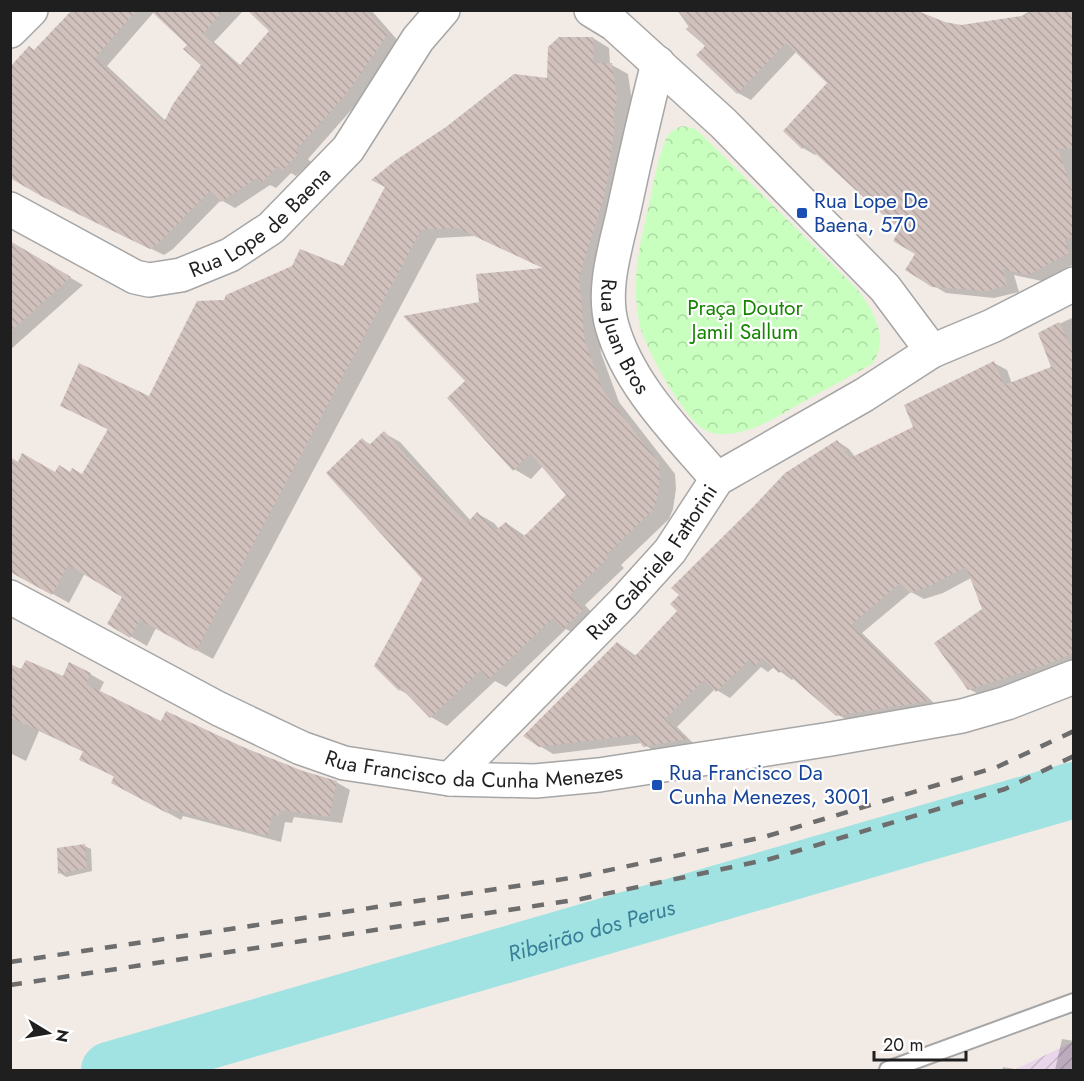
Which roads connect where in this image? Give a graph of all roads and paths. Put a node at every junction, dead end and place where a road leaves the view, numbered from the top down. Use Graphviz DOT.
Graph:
graph roads {
  1 [pos="31,10"];
  2 [pos="443,10"];
  3 [pos="591,10"];
  4 [pos="10,32"];
  5 [pos="658,63"];
  6 [pos="10,209"];
  7 [pos="1074,284"];
  8 [pos="932,351"];
  9 [pos="717,479"];
  10 [pos="10,597"];
  11 [pos="1074,676"];
  12 [pos="450,779"];
  13 [pos="1074,1002"];
  14 [pos="888,1071"];
  1 -- 4 [label="street"];
  2 -- 6 [label="street, Rua Lope de Baena"];
  3 -- 5 [label="street"];
  5 -- 8 [label="street"];
  5 -- 9 [label="street, Rua Juan Bros"];
  7 -- 8 [label="street, Rua Gabriele Fattorini"];
  8 -- 9 [label="street, Rua Gabriele Fattorini"];
  9 -- 12 [label="street, Rua Gabriele Fattorini"];
  10 -- 12 [label="street, Rua Francisco da Cunha Menezes"];
  11 -- 12 [label="street, Rua Francisco da Cunha Menezes"];
  13 -- 14 [label="lane"];
}
